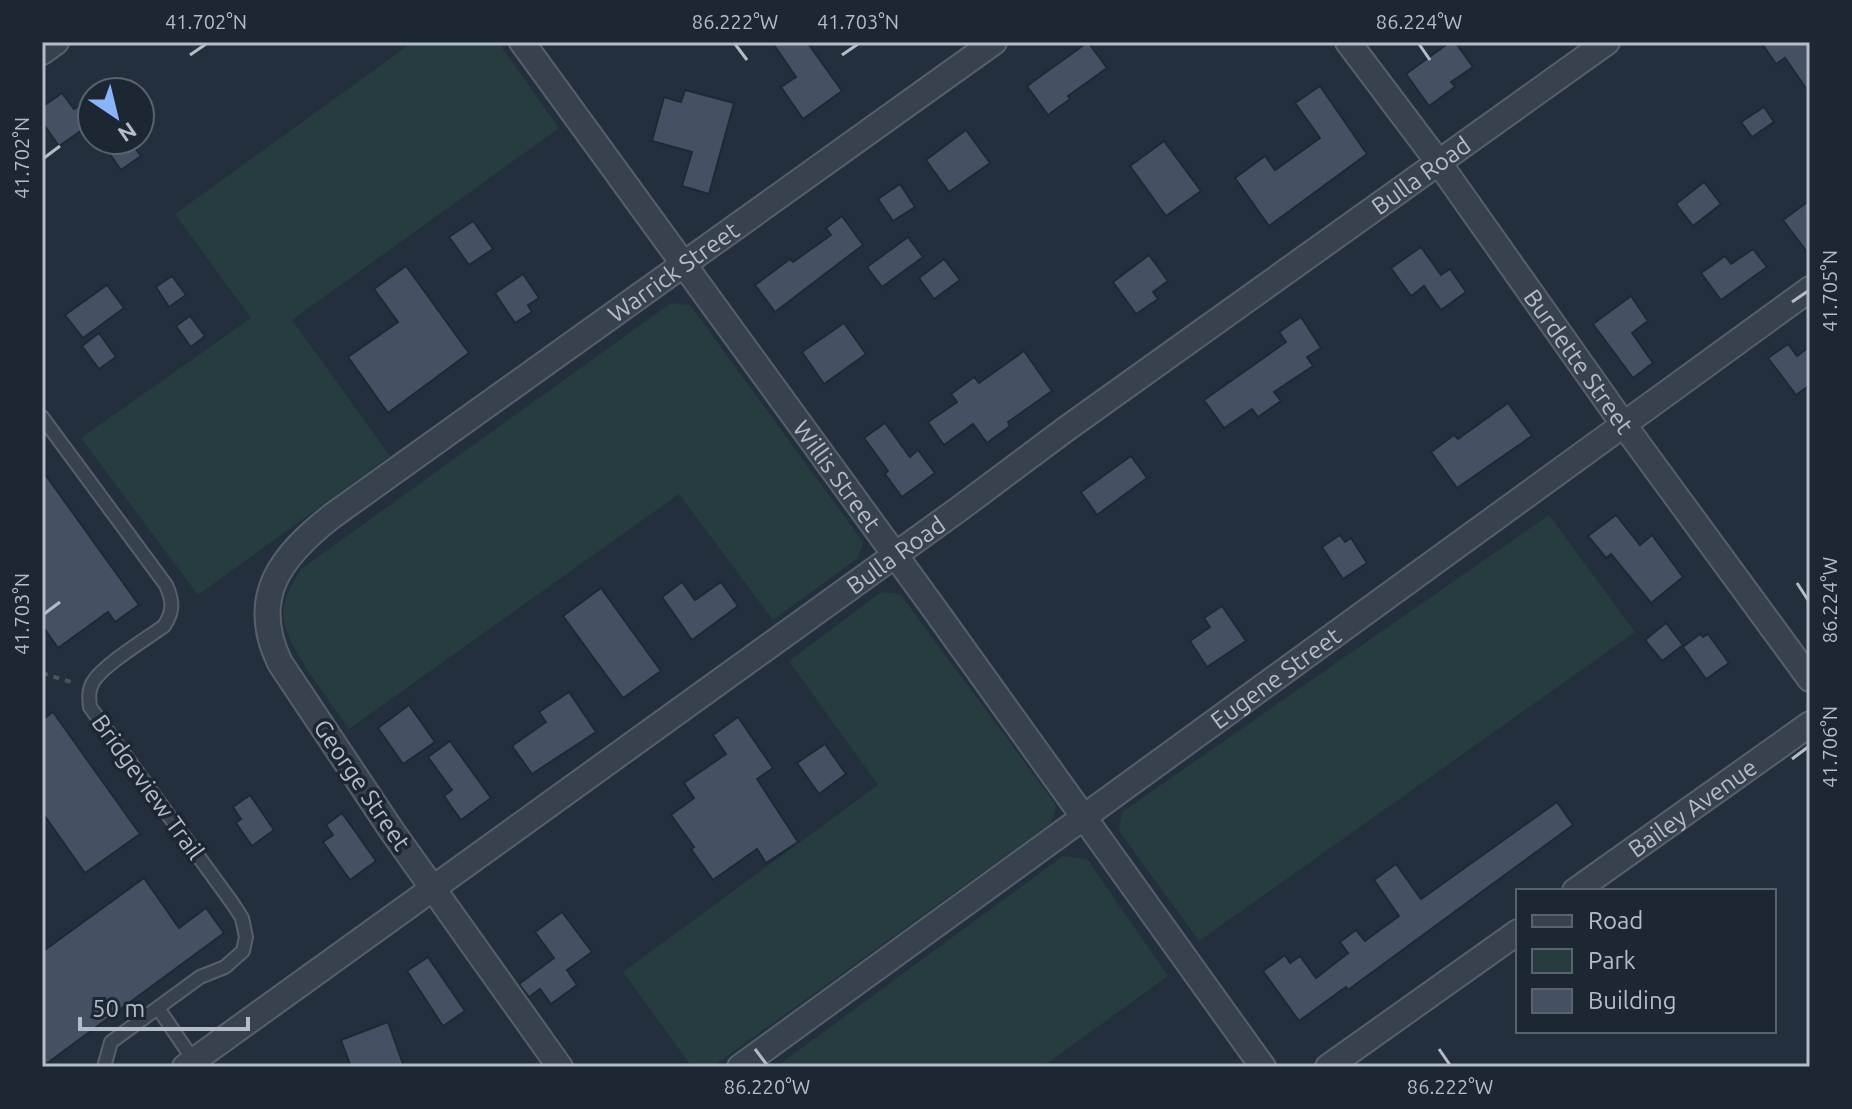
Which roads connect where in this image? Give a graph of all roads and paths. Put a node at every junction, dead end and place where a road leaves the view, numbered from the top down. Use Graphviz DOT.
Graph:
graph roads {
  1 [pos="56,42"];
  2 [pos="522,42"];
  3 [pos="994,42"];
  4 [pos="1348,42"];
  5 [pos="1607,42"];
  6 [pos="42,52"];
  7 [pos="1439,163"];
  8 [pos="683,265"];
  9 [pos="1810,289"];
  10 [pos="42,417"];
  11 [pos="1624,425"];
  12 [pos="352,502"];
  13 [pos="894,555"];
  14 [pos="42,673"];
  15 [pos="1810,679"];
  16 [pos="90,691"];
  17 [pos="1810,724"];
  18 [pos="1083,818"];
  19 [pos="432,888"];
  20 [pos="1578,889"];
  21 [pos="1516,933"];
  22 [pos="158,1008"];
  23 [pos="189,1064"];
  24 [pos="104,1067"];
  25 [pos="560,1067"];
  26 [pos="740,1067"];
  27 [pos="1263,1067"];
  28 [pos="1328,1067"];
  1 -- 6 [label="street"];
  2 -- 8 [label="street, Willis Street"];
  3 -- 8 [label="street, Warrick Street"];
  4 -- 7 [label="street, Burdette Street"];
  5 -- 7 [label="street, Bulla Road"];
  7 -- 11 [label="street, Burdette Street"];
  7 -- 13 [label="street, Bulla Road"];
  8 -- 12 [label="street, Warrick Street"];
  8 -- 13 [label="street, Willis Street"];
  9 -- 11 [label="street, Eugene Street"];
  10 -- 16 [label="lane, Bridgeview Trail"];
  11 -- 15 [label="street, Burdette Street"];
  11 -- 18 [label="street, Eugene Street"];
  12 -- 19 [label="street, George Street"];
  13 -- 18 [label="street, Willis Street"];
  13 -- 19 [label="street, Bulla Road"];
  14 -- 16 [label="path"];
  16 -- 22 [label="lane, Bridgeview Trail"];
  17 -- 20 [label="street, Bailey Avenue"];
  18 -- 26 [label="street, Eugene Street"];
  18 -- 27 [label="street, Willis Street"];
  19 -- 23 [label="street, Bulla Road"];
  19 -- 25 [label="street, George Street"];
  21 -- 28 [label="street"];
  22 -- 23 [label="lane"];
  22 -- 24 [label="lane"];
}
